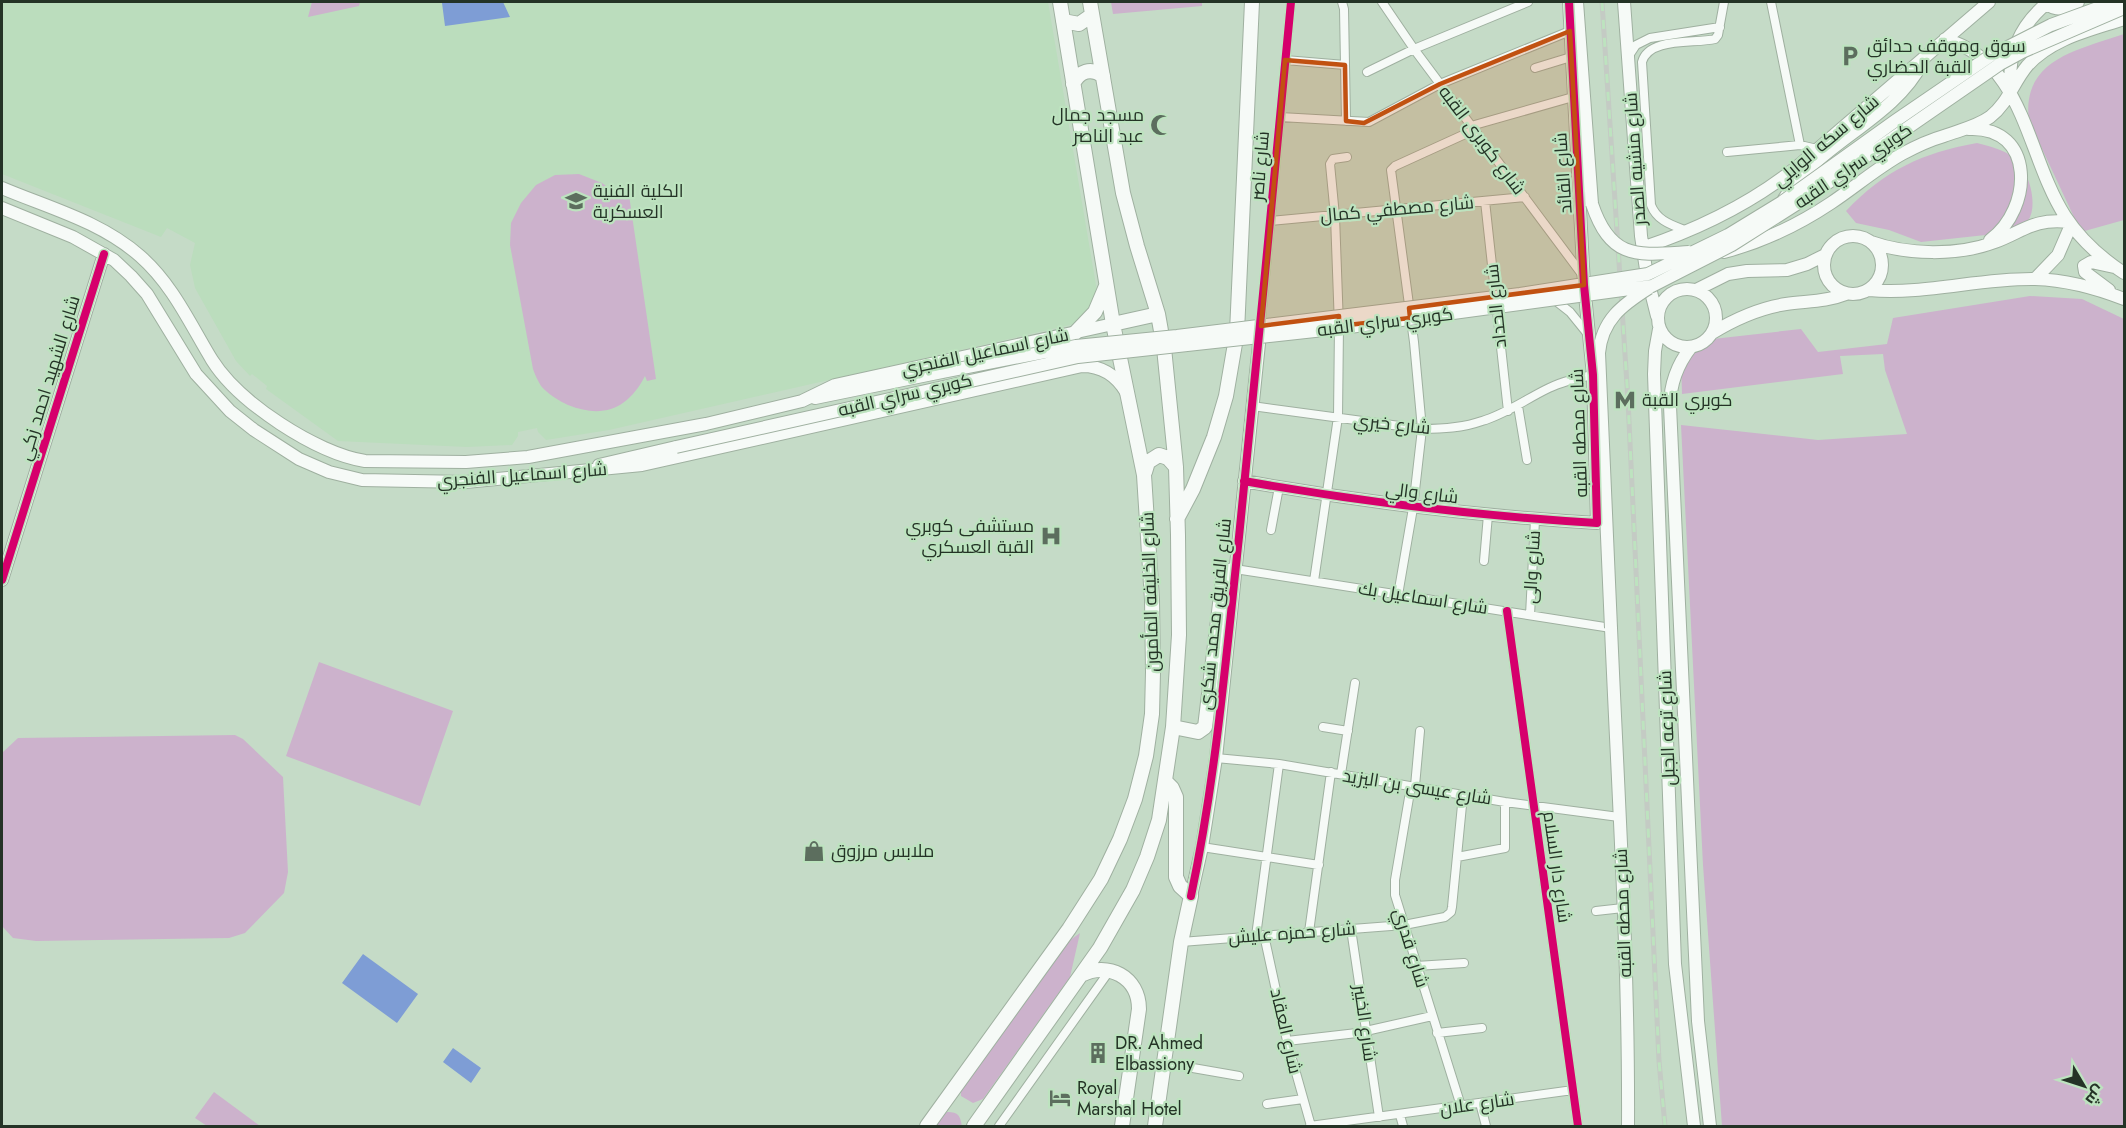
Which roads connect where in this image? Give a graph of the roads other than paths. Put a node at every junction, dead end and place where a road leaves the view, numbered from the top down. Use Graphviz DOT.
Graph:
graph roads {
  1 [pos="1060,2"];
  2 [pos="1251,2"];
  3 [pos="1291,2"];
  4 [pos="1342,2"];
  5 [pos="1382,2"];
  6 [pos="1528,2"];
  7 [pos="1569,2"];
  8 [pos="1577,2"];
  9 [pos="1624,2"];
  10 [pos="1724,2"];
  11 [pos="1771,2"];
  12 [pos="1989,2"];
  13 [pos="2078,2"];
  14 [pos="2114,2"];
  15 [pos="2045,3"];
  16 [pos="1091,8"];
  17 [pos="2124,8"];
  18 [pos="2124,19"];
  19 [pos="1063,21"];
  20 [pos="1720,27"];
  21 [pos="1570,31"];
  22 [pos="1945,39"];
  23 [pos="1414,49"];
  24 [pos="1926,55"];
  25 [pos="1571,57"];
  26 [pos="1628,57"];
  27 [pos="1285,60"];
  28 [pos="1345,65"];
  29 [pos="1535,68"];
  30 [pos="1367,72"];
  31 [pos="1103,76"];
  32 [pos="1073,84"];
  33 [pos="1440,84"];
  34 [pos="2011,93"];
  35 [pos="1573,97"];
  36 [pos="1280,117"];
  37 [pos="1347,122"];
  38 [pos="1473,128"];
  39 [pos="1968,129"];
  40 [pos="1800,145"];
  41 [pos="1817,149"];
  42 [pos="1727,152"];
  43 [pos="1347,157"];
  44 [pos="2,188"];
  45 [pos="1525,197"];
  46 [pos="1485,201"];
  47 [pos="1782,202"];
  48 [pos="2,208"];
  49 [pos="1398,210"];
  50 [pos="1335,216"];
  51 [pos="1270,221"];
  52 [pos="2070,224"];
  53 [pos="1688,231"];
  54 [pos="1665,240"];
  55 [pos="1871,242"];
  56 [pos="1978,247"];
  57 [pos="1642,248"];
  58 [pos="1696,252"];
  59 [pos="104,254"];
  60 [pos="1714,255"];
  61 [pos="1826,255"];
  62 [pos="2120,270"];
  63 [pos="2035,279"];
  64 [pos="1584,281"];
  65 [pos="1107,284"];
  66 [pos="1652,286"];
  67 [pos="1696,290"];
  68 [pos="1869,290"];
  69 [pos="1676,291"];
  70 [pos="1846,294"];
  71 [pos="2112,294"];
  72 [pos="2124,299"];
  73 [pos="1556,301"];
  74 [pos="1496,307"];
  75 [pos="1158,314"];
  76 [pos="1657,316"];
  77 [pos="1410,318"];
  78 [pos="1113,324"];
  79 [pos="1339,326"];
  80 [pos="1659,329"];
  81 [pos="1712,333"];
  82 [pos="1074,334"];
  83 [pos="1260,334"];
  84 [pos="1052,339"];
  85 [pos="1591,342"];
  86 [pos="1691,347"];
  87 [pos="1060,370"];
  88 [pos="1593,375"];
  89 [pos="881,385"];
  90 [pos="1126,393"];
  91 [pos="802,401"];
  92 [pos="1252,406"];
  93 [pos="1518,406"];
  94 [pos="886,411"];
  95 [pos="1508,411"];
  96 [pos="1338,417"];
  97 [pos="1422,429"];
  98 [pos="1527,460"];
  99 [pos="1176,467"];
  100 [pos="580,470"];
  101 [pos="1144,475"];
  102 [pos="1244,481"];
  103 [pos="1279,487"];
  104 [pos="1674,488"];
  105 [pos="1660,489"];
  106 [pos="1327,496"];
  107 [pos="1413,508"];
  108 [pos="1488,515"];
  109 [pos="1177,519"];
  110 [pos="1535,519"];
  111 [pos="1597,523"];
  112 [pos="1271,530"];
  113 [pos="1484,561"];
  114 [pos="1235,569"];
  115 [pos="2,580"];
  116 [pos="1314,581"];
  117 [pos="1398,595"];
  118 [pos="1507,611"];
  119 [pos="1530,615"];
  120 [pos="1611,628"];
  121 [pos="1355,684"];
  122 [pos="1173,727"];
  123 [pos="1323,727"];
  124 [pos="1348,730"];
  125 [pos="1420,731"];
  126 [pos="1215,758"];
  127 [pos="1279,764"];
  128 [pos="1331,772"];
  129 [pos="1341,774"];
  130 [pos="1166,782"];
  131 [pos="1413,786"];
  132 [pos="1463,795"];
  133 [pos="1505,802"];
  134 [pos="1533,805"];
  135 [pos="1619,817"];
  136 [pos="1670,818"];
  137 [pos="1689,818"];
  138 [pos="1202,846"];
  139 [pos="1267,857"];
  140 [pos="1456,857"];
  141 [pos="1319,865"];
  142 [pos="1191,896"];
  143 [pos="1623,908"];
  144 [pos="1596,911"];
  145 [pos="1404,925"];
  146 [pos="1351,929"];
  147 [pos="1309,932"];
  148 [pos="1260,935"];
  149 [pos="1181,942"];
  150 [pos="1464,963"];
  151 [pos="1416,966"];
  152 [pos="1110,970"];
  153 [pos="1081,975"];
  154 [pos="1432,1016"];
  155 [pos="1482,1028"];
  156 [pos="1366,1031"];
  157 [pos="1437,1033"];
  158 [pos="1287,1041"];
  159 [pos="1164,1063"];
  160 [pos="1239,1076"];
  161 [pos="1573,1090"];
  162 [pos="1303,1099"];
  163 [pos="1480,1103"];
  164 [pos="1267,1104"];
  165 [pos="1461,1106"];
  166 [pos="1400,1115"];
  167 [pos="1379,1118"];
  168 [pos="977,1124"];
  169 [pos="927,1126"];
  170 [pos="999,1126"];
  171 [pos="1122,1126"];
  172 [pos="1155,1126"];
  173 [pos="1310,1126"];
  174 [pos="1403,1126"];
  175 [pos="1486,1126"];
  176 [pos="1578,1126"];
  177 [pos="1628,1126"];
  178 [pos="1703,1126"];
  1 -- 19 [label="main road, شارع الخليفه المأمون"];
  2 -- 109 [label="main road"];
  3 -- 27 [label="street, شارع ناصر"];
  4 -- 28 [label="street"];
  5 -- 23 [label="street, شارع كوبرى القبه"];
  6 -- 23 [label="street"];
  7 -- 21 [label="main road, شارع القائد"];
  8 -- 58 [label="main road, bridge"];
  9 -- 26 [label="main road, شارع منشيه الصدر"];
  10 -- 20 [label="street"];
  11 -- 40 [label="street"];
  12 -- 22 [label="main road, شارع سكه الوايلي"];
  13 -- 15 [label="main road"];
  14 -- 47 [label="main road, كوبري سراي القبه, bridge"];
  15 -- 34 [label="main road"];
  16 -- 19 [label="main road"];
  16 -- 31 [label="main road, شارع الخليفه المأمون"];
  17 -- 60 [label="main road, كوبري سراي القبه, bridge"];
  18 -- 34 [label="main road"];
  19 -- 32 [label="main road, شارع الخليفه المأمون"];
  20 -- 26 [label="street"];
  20 -- 53 [label="street"];
  21 -- 25 [label="main road, شارع القائد"];
  21 -- 33 [label="street"];
  22 -- 24 [label="main road, شارع سكه الوايلي"];
  22 -- 34 [label="main road"];
  23 -- 30 [label="street"];
  23 -- 33 [label="street, شارع كوبرى القبه"];
  24 -- 41 [label="main road, شارع سكه الوايلي"];
  24 -- 47 [label="main road"];
  25 -- 29 [label="street"];
  25 -- 35 [label="main road, شارع القائد"];
  26 -- 57 [label="main road, شارع منشيه الصدر"];
  27 -- 28 [label="street"];
  27 -- 36 [label="street, شارع ناصر"];
  28 -- 37 [label="street"];
  31 -- 32 [label="main road"];
  31 -- 75 [label="main road, شارع الخليفه المأمون"];
  32 -- 65 [label="main road, شارع الخليفه المأمون"];
  33 -- 37 [label="street"];
  33 -- 38 [label="street, شارع كوبرى القبه"];
  34 -- 39 [label="main road"];
  34 -- 52 [label="main road"];
  35 -- 38 [label="street"];
  35 -- 64 [label="main road, شارع القائد"];
  36 -- 37 [label="street"];
  36 -- 51 [label="street, شارع ناصر"];
  38 -- 45 [label="street, شارع كوبرى القبه"];
  38 -- 49 [label="street"];
  39 -- 56 [label="main road"];
  39 -- 60 [label="main road, bridge"];
  40 -- 41 [label="street"];
  40 -- 42 [label="street"];
  41 -- 53 [label="main road, شارع سكه الوايلي"];
  43 -- 50 [label="street"];
  44 -- 91 [label="main road, شارع اسماعيل الفنجري"];
  45 -- 46 [label="street, شارع مصطفي كمال"];
  45 -- 64 [label="street, شارع كوبرى القبه"];
  46 -- 49 [label="street, شارع مصطفي كمال"];
  46 -- 74 [label="street, شارع الحداد"];
  47 -- 58 [label="main road, كوبري سراي القبه, bridge"];
  48 -- 59 [label="main road, شارع اسماعيل الفنجري"];
  49 -- 50 [label="street, شارع مصطفي كمال"];
  49 -- 77 [label="street"];
  50 -- 51 [label="street, شارع مصطفي كمال"];
  50 -- 79 [label="street"];
  51 -- 83 [label="street, شارع ناصر"];
  52 -- 56 [label="main road"];
  52 -- 62 [label="main road"];
  52 -- 63 [label="main road"];
  53 -- 54 [label="main road, شارع سكه الوايلي"];
  54 -- 57 [label="main road, شارع سكه الوايلي"];
  54 -- 69 [label="main road"];
  55 -- 56 [label="main road"];
  55 -- 61 [label="main road"];
  55 -- 68 [label="main road"];
  57 -- 76 [label="main road, شارع منشيه الصدر"];
  58 -- 89 [label="main road, كوبري سراي القبه, bridge"];
  59 -- 100 [label="main road, شارع اسماعيل الفنجري"];
  59 -- 115 [label="main road, شارع الشهيد احمد زكي"];
  60 -- 66 [label="main road, كوبري سراي القبه, bridge"];
  61 -- 67 [label="main road"];
  61 -- 70 [label="main road"];
  62 -- 71 [label="main road"];
  63 -- 68 [label="main road"];
  63 -- 71 [label="main road"];
  64 -- 73 [label="street"];
  64 -- 85 [label="main road, شارع القائد"];
  65 -- 78 [label="main road, شارع الخليفه المأمون"];
  65 -- 82 [label="main road"];
  66 -- 100 [label="main road, كوبري سراي القبه, bridge"];
  66 -- 120 [label="main road, شارع محطه القبه, bridge"];
  67 -- 69 [label="main road"];
  67 -- 81 [label="main road"];
  68 -- 70 [label="main road"];
  69 -- 76 [label="main road"];
  70 -- 81 [label="main road"];
  71 -- 72 [label="main road"];
  73 -- 74 [label="street"];
  73 -- 85 [label="street"];
  74 -- 77 [label="street"];
  74 -- 95 [label="street, شارع الحداد"];
  75 -- 78 [label="main road"];
  75 -- 99 [label="main road, شارع الخليفه المأمون"];
  76 -- 80 [label="main road"];
  77 -- 79 [label="street"];
  77 -- 97 [label="street"];
  78 -- 82 [label="main road, شارع اسماعيل الفنجري"];
  78 -- 90 [label="main road, شارع الخليفه المأمون"];
  79 -- 83 [label="street"];
  79 -- 96 [label="street"];
  80 -- 86 [label="main road"];
  80 -- 105 [label="main road, شارع ترعه الجبل"];
  81 -- 86 [label="main road"];
  82 -- 84 [label="main road, شارع اسماعيل الفنجري"];
  83 -- 92 [label="main road, شارع الفريق محمد شكرى"];
  84 -- 87 [label="main road"];
  84 -- 91 [label="main road, شارع اسماعيل الفنجري"];
  85 -- 88 [label="main road, شارع محطه القبه"];
  86 -- 104 [label="main road, شارع ترعه الجبل"];
  87 -- 90 [label="main road, شارع اسماعيل الفنجري"];
  87 -- 94 [label="main road, شارع اسماعيل الفنجري"];
  88 -- 93 [label="street, شارع خيري"];
  88 -- 111 [label="main road, شارع محطه القبه"];
  89 -- 91 [label="main road, كوبري سراي القبه"];
  89 -- 94 [label="main road"];
  90 -- 101 [label="main road, شارع الخليفه المأمون"];
  92 -- 96 [label="street, شارع خيري"];
  92 -- 102 [label="main road, شارع الفريق محمد شكرى"];
  93 -- 95 [label="street, شارع خيري"];
  93 -- 98 [label="street"];
  94 -- 100 [label="main road, شارع اسماعيل الفنجري"];
  95 -- 97 [label="street, شارع خيري"];
  96 -- 97 [label="street, شارع خيري"];
  96 -- 106 [label="street"];
  97 -- 107 [label="street"];
  99 -- 101 [label="main road"];
  99 -- 109 [label="main road, شارع الخليفه المأمون"];
  101 -- 169 [label="main road, شارع الخليفه المأمون"];
  102 -- 103 [label="main road, شارع والي"];
  102 -- 114 [label="main road, شارع الفريق محمد شكرى"];
  103 -- 106 [label="main road, شارع والي"];
  103 -- 112 [label="street"];
  104 -- 105 [label="main road"];
  104 -- 137 [label="main road, شارع ترعه الجبل"];
  105 -- 136 [label="main road, شارع ترعه الجبل"];
  106 -- 107 [label="main road, شارع والي"];
  106 -- 116 [label="street"];
  107 -- 108 [label="main road, شارع والي"];
  107 -- 117 [label="street"];
  108 -- 110 [label="main road, شارع والي"];
  108 -- 113 [label="street"];
  109 -- 122 [label="main road, شارع الخليفه المأمون"];
  110 -- 111 [label="main road, شارع والي"];
  110 -- 119 [label="street, شارع والى"];
  114 -- 116 [label="street, شارع اسماعيل بك"];
  114 -- 122 [label="main road"];
  114 -- 126 [label="main road, شارع الفريق محمد شكرى"];
  116 -- 117 [label="street, شارع اسماعيل بك"];
  117 -- 118 [label="street, شارع اسماعيل بك"];
  118 -- 119 [label="street, شارع اسماعيل بك"];
  118 -- 134 [label="street, شارع دار السلام"];
  119 -- 120 [label="street, شارع اسماعيل بك"];
  120 -- 135 [label="main road, شارع محطه القبه"];
  121 -- 124 [label="street"];
  122 -- 130 [label="main road, شارع الخليفه المأمون"];
  123 -- 124 [label="street"];
  124 -- 129 [label="street"];
  125 -- 131 [label="street, شارع قدري"];
  126 -- 127 [label="street, شارع عيسى بن اليزيد"];
  126 -- 138 [label="main road, شارع الفريق محمد شكرى"];
  127 -- 128 [label="street, شارع عيسى بن اليزيد"];
  127 -- 139 [label="street, شارع العقاد"];
  128 -- 129 [label="street, شارع عيسى بن اليزيد"];
  128 -- 141 [label="street"];
  129 -- 131 [label="street, شارع عيسى بن اليزيد"];
  130 -- 142 [label="main road"];
  130 -- 153 [label="main road, شارع الخليفه المأمون"];
  131 -- 132 [label="street, شارع عيسى بن اليزيد"];
  131 -- 145 [label="street, شارع قدري"];
  132 -- 133 [label="street, شارع عيسى بن اليزيد"];
  132 -- 140 [label="street"];
  133 -- 134 [label="street, شارع عيسى بن اليزيد"];
  133 -- 140 [label="street"];
  134 -- 135 [label="street, شارع عيسى بن اليزيد"];
  134 -- 161 [label="street, شارع دار السلام"];
  135 -- 143 [label="main road, شارع محطه القبه"];
  136 -- 137 [label="main road"];
  136 -- 178 [label="main road, شارع ترعه الجبل"];
  137 -- 178 [label="main road, شارع ترعه الجبل"];
  138 -- 139 [label="street"];
  138 -- 142 [label="main road, شارع الفريق محمد شكرى"];
  139 -- 141 [label="street"];
  139 -- 148 [label="street, شارع العقاد"];
  140 -- 145 [label="street, شارع حمزه عليش"];
  141 -- 147 [label="street"];
  142 -- 149 [label="main road, شارع الفريق محمد شكرى"];
  143 -- 144 [label="street"];
  143 -- 177 [label="main road, شارع محطه القبه"];
  145 -- 146 [label="street, شارع حمزه عليش"];
  145 -- 151 [label="street, شارع قدري"];
  146 -- 147 [label="street, شارع حمزه عليش"];
  146 -- 156 [label="street, شارع الخبير"];
  147 -- 148 [label="street, شارع حمزه عليش"];
  148 -- 149 [label="street, شارع حمزه عليش"];
  148 -- 158 [label="street, شارع العقاد"];
  149 -- 159 [label="main road, شارع الفريق محمد شكرى"];
  150 -- 151 [label="street"];
  151 -- 154 [label="street, شارع قدري"];
  152 -- 153 [label="main road"];
  152 -- 170 [label="street"];
  152 -- 171 [label="main road"];
  153 -- 168 [label="main road, شارع الخليفه المأمون"];
  154 -- 156 [label="street"];
  154 -- 157 [label="street, شارع قدري"];
  155 -- 157 [label="street"];
  156 -- 158 [label="street"];
  156 -- 167 [label="street, شارع الخبير"];
  157 -- 165 [label="street, شارع قدري"];
  158 -- 162 [label="street, شارع العقاد"];
  159 -- 160 [label="street"];
  159 -- 172 [label="main road, شارع الفريق محمد شكرى"];
  161 -- 163 [label="street, شارع علان"];
  161 -- 176 [label="street, شارع دار السلام"];
  162 -- 164 [label="street"];
  162 -- 173 [label="street, شارع العقاد"];
  163 -- 165 [label="street, شارع علان"];
  163 -- 175 [label="street"];
  165 -- 166 [label="street, شارع علان"];
  166 -- 167 [label="street, شارع علان"];
  166 -- 174 [label="street"];
  167 -- 173 [label="street, شارع علان"];
}
